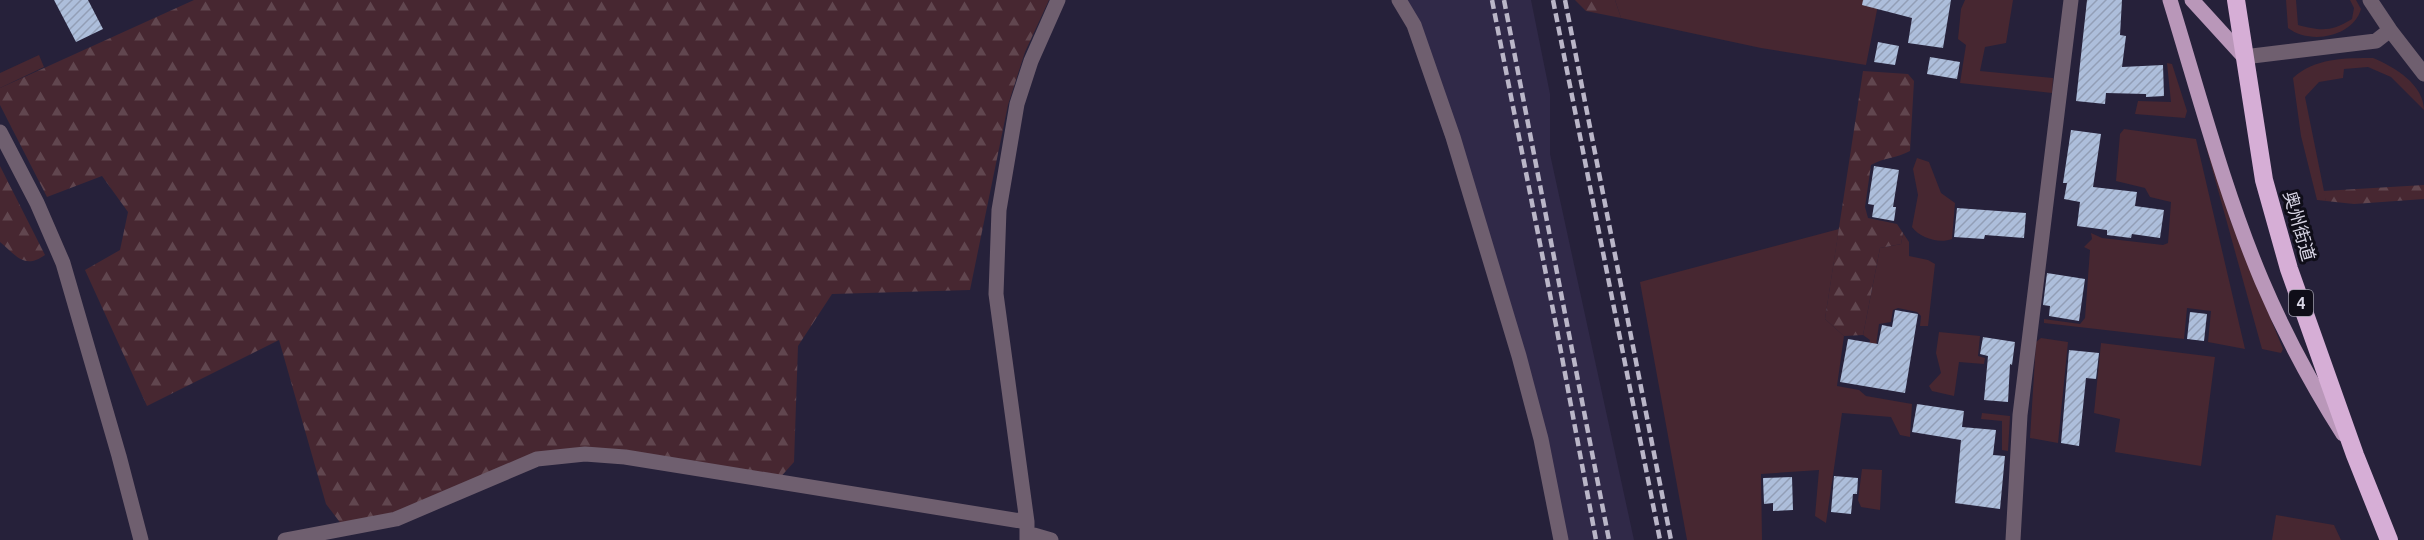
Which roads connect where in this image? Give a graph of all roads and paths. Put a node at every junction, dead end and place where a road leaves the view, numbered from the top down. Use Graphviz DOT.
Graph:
graph roads {
  1 [pos="1058,0"];
  2 [pos="1400,0"];
  3 [pos="2071,0"];
  4 [pos="2170,0"];
  5 [pos="2192,0"];
  6 [pos="2236,0"];
  7 [pos="2248,0"];
  8 [pos="2370,0"];
  9 [pos="2390,30"];
  10 [pos="2244,57"];
  11 [pos="2424,74"];
  12 [pos="0,132"];
  13 [pos="2355,455"];
  14 [pos="1027,532"];
  15 [pos="141,540"];
  16 [pos="285,540"];
  17 [pos="1051,540"];
  18 [pos="1562,540"];
  19 [pos="2013,540"];
  20 [pos="2389,540"];
  1 -- 14 [label="street"];
  2 -- 18 [label="street"];
  3 -- 19 [label="street"];
  4 -- 13 [label="main road"];
  5 -- 10 [label="main road"];
  6 -- 10 [label="highway, 4"];
  7 -- 10 [label="highway, 4"];
  8 -- 9 [label="street"];
  9 -- 10 [label="street"];
  9 -- 11 [label="street"];
  10 -- 13 [label="highway, 奥州街道 / 4"];
  12 -- 15 [label="street"];
  13 -- 20 [label="highway, 奥州街道 / 4"];
  14 -- 16 [label="street"];
  14 -- 17 [label="street"];
}
